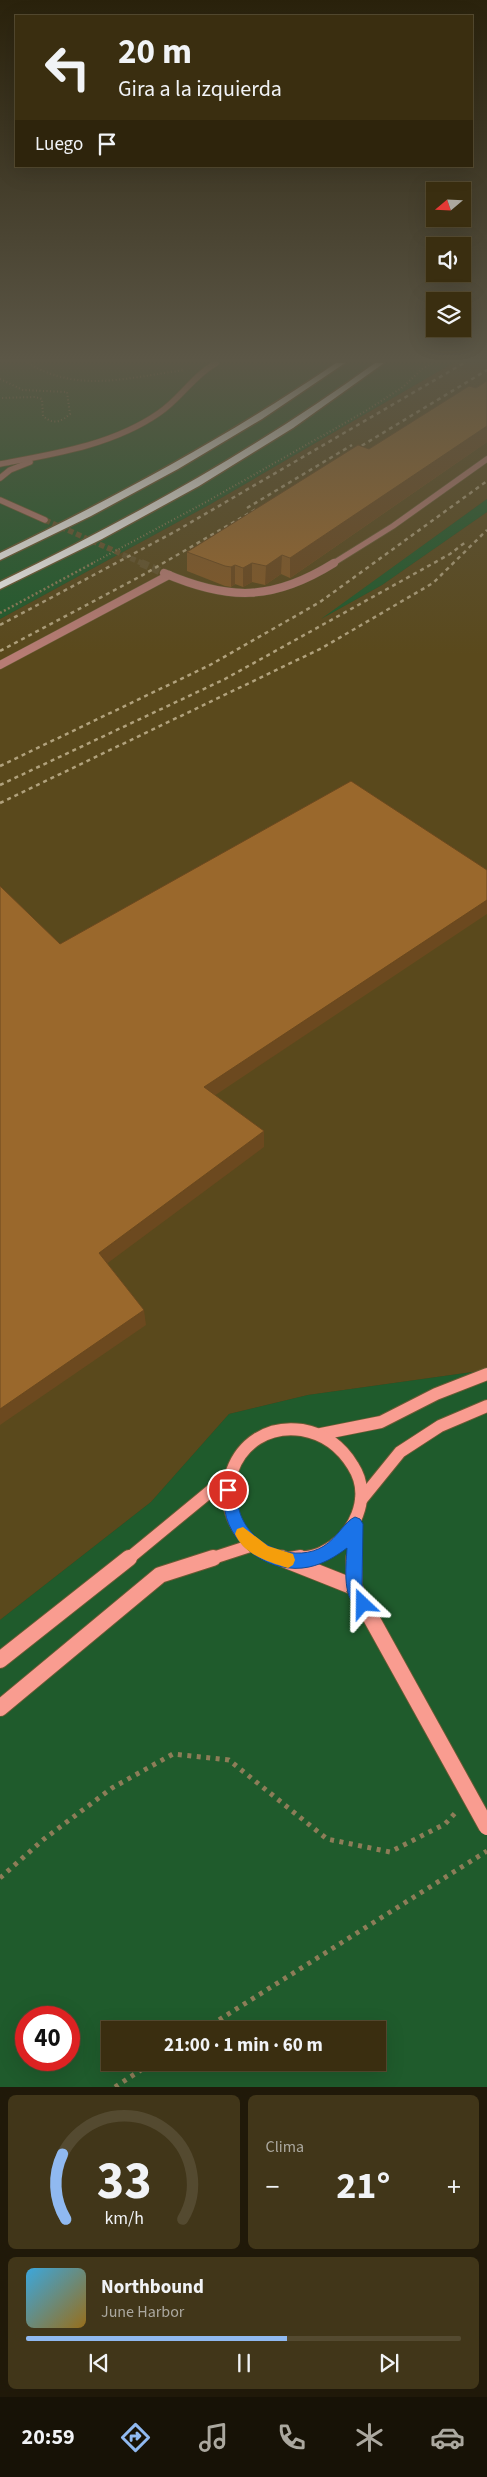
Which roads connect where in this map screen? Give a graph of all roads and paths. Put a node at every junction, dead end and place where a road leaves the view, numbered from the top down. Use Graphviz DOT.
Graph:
graph roads {
  1 [pos="20,460"];
  2 [pos="34,460"];
  3 [pos="185,460"];
  4 [pos="235,460"];
  5 [pos="279,460"];
  6 [pos="485,460"];
  7 [pos="0,464"];
  8 [pos="0,478"];
  9 [pos="0,500"];
  10 [pos="45,520"];
  11 [pos="0,557"];
  12 [pos="0,586"];
  13 [pos="0,613"];
  14 [pos="0,666"];
  15 [pos="487,1374"];
  16 [pos="487,1406"];
  17 [pos="321,1434"];
  18 [pos="230,1475"];
  19 [pos="361,1500"];
  20 [pos="355,1524"];
  21 [pos="253,1545"];
  22 [pos="289,1560"];
  23 [pos="354,1587"];
  24 [pos="0,1660"];
  25 [pos="0,1708"];
  26 [pos="463,1804"];
  27 [pos="487,1827"];
  28 [pos="487,1850"];
  29 [pos="0,1878"];
  30 [pos="217,2021"];
  31 [pos="139,2071"];
  32 [pos="115,2087"];
  1 -- 7 [label="street"];
  2 -- 8 [label="street"];
  3 -- 11 [label="highway"];
  4 -- 12 [label="highway"];
  5 -- 13 [label="path"];
  6 -- 14 [label="street"];
  9 -- 10 [label="street"];
  15 -- 17 [label="street"];
  16 -- 19 [label="street"];
  17 -- 18 [label="street"];
  17 -- 19 [label="street"];
  18 -- 21 [label="street"];
  18 -- 24 [label="street"];
  19 -- 20 [label="street"];
  20 -- 22 [label="street"];
  20 -- 23 [label="street"];
  21 -- 22 [label="street"];
  21 -- 25 [label="street"];
  22 -- 23 [label="street"];
  23 -- 27 [label="street, bridge"];
  26 -- 29 [label="path"];
  28 -- 30 [label="path"];
  31 -- 32 [label="path"];
}
